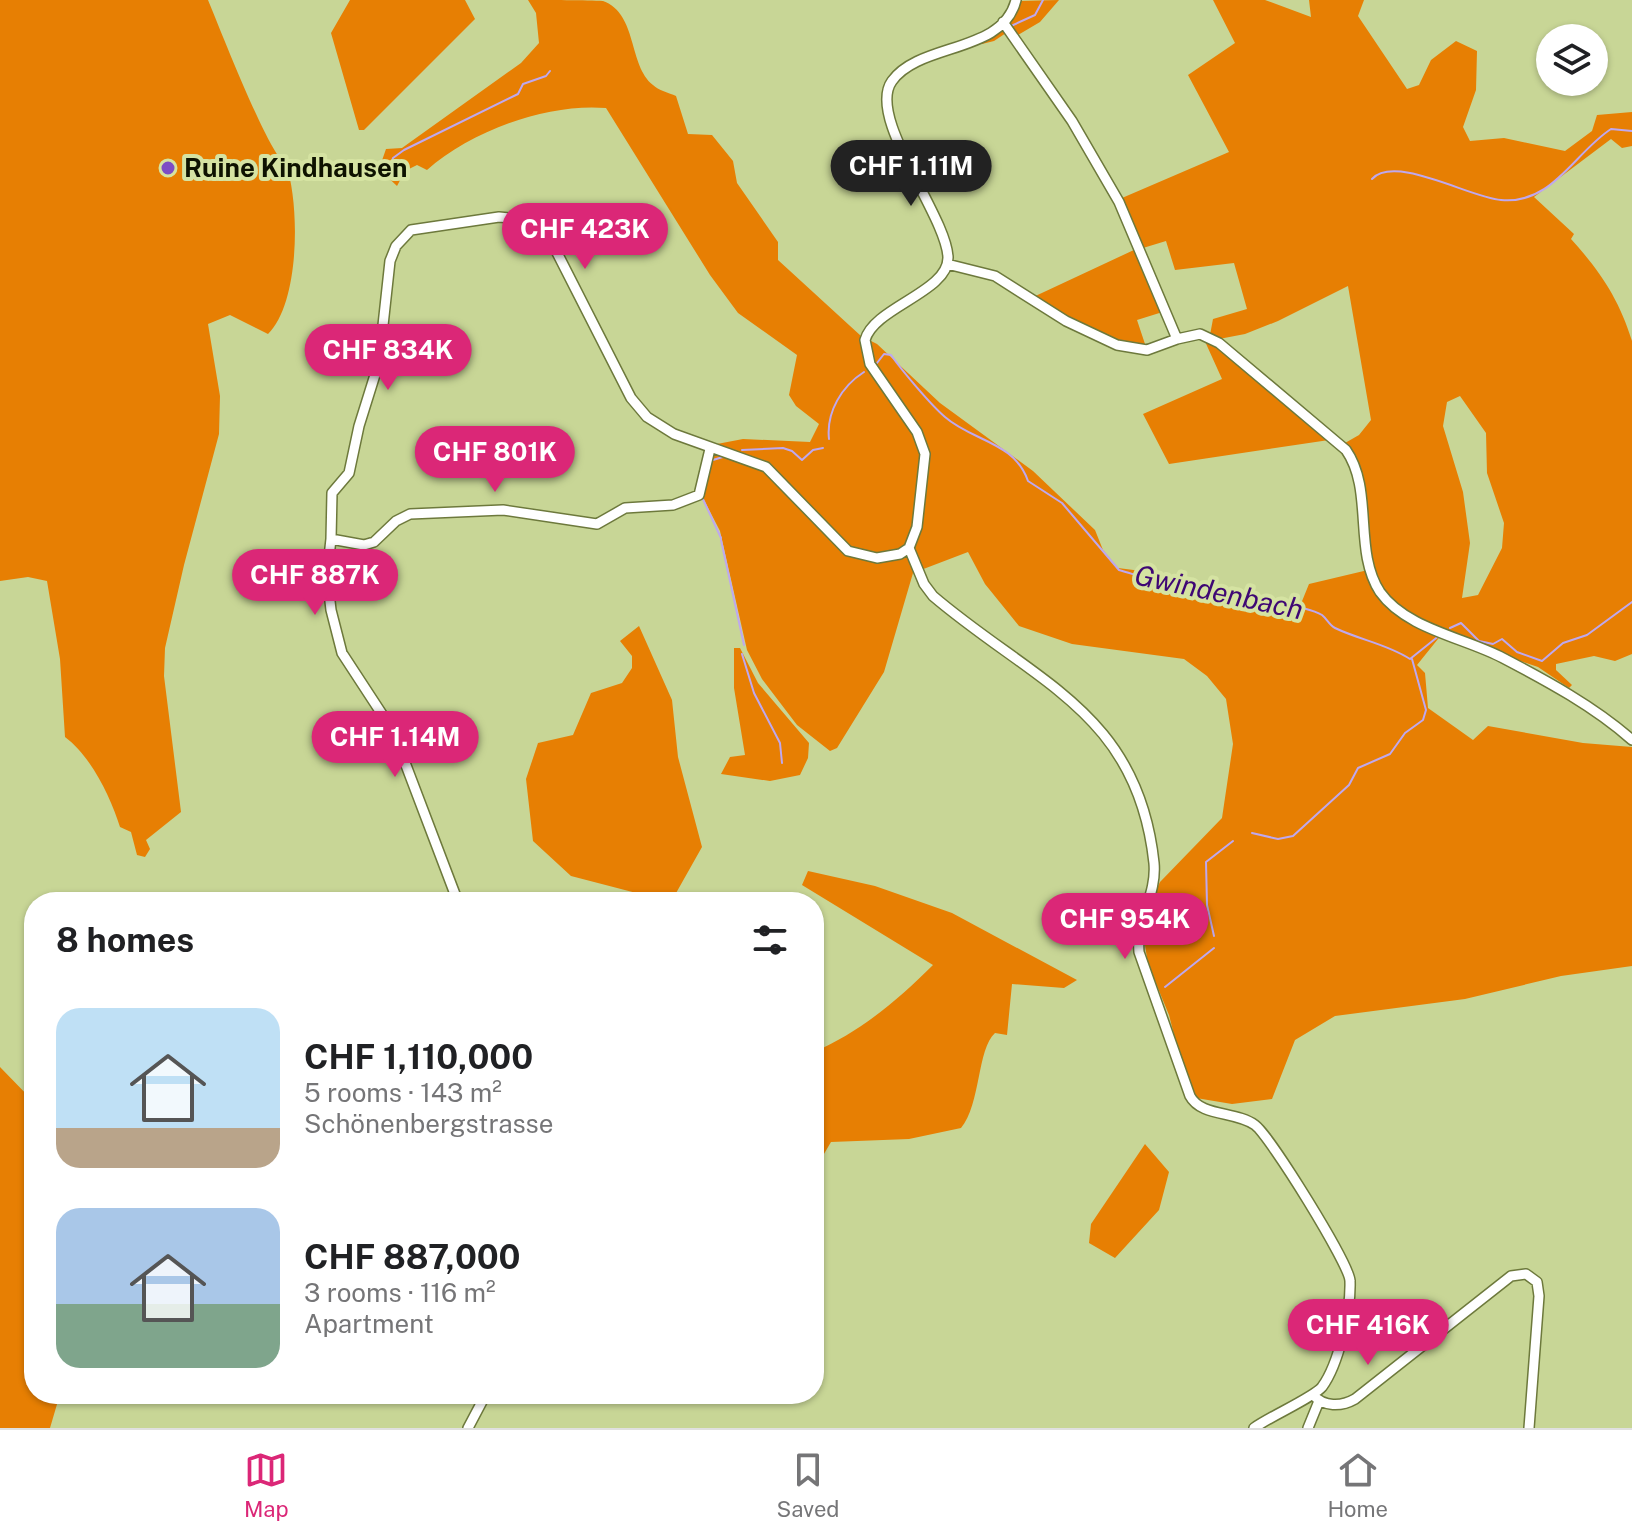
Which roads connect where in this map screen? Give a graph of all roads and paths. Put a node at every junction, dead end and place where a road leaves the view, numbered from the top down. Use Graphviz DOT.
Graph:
graph roads {
  1 [pos="1016,0"];
  2 [pos="1003,22"];
  3 [pos="947,264"];
  4 [pos="1177,339"];
  5 [pos="710,449"];
  6 [pos="331,539"];
  7 [pos="909,548"];
  8 [pos="1632,740"];
  9 [pos="454,892"];
  10 [pos="1316,1398"];
  11 [pos="481,1404"];
  12 [pos="468,1428"];
  13 [pos="1254,1428"];
  14 [pos="1308,1428"];
  15 [pos="1529,1428"];
  1 -- 2 [label="street"];
  2 -- 3 [label="street"];
  2 -- 4 [label="street"];
  3 -- 4 [label="street"];
  3 -- 7 [label="street"];
  4 -- 8 [label="street"];
  5 -- 6 [label="street"];
  5 -- 6 [label="street"];
  5 -- 7 [label="street"];
  6 -- 9 [label="street"];
  7 -- 10 [label="street"];
  10 -- 13 [label="street"];
  10 -- 14 [label="street"];
  10 -- 15 [label="street"];
  11 -- 12 [label="street"];
}
